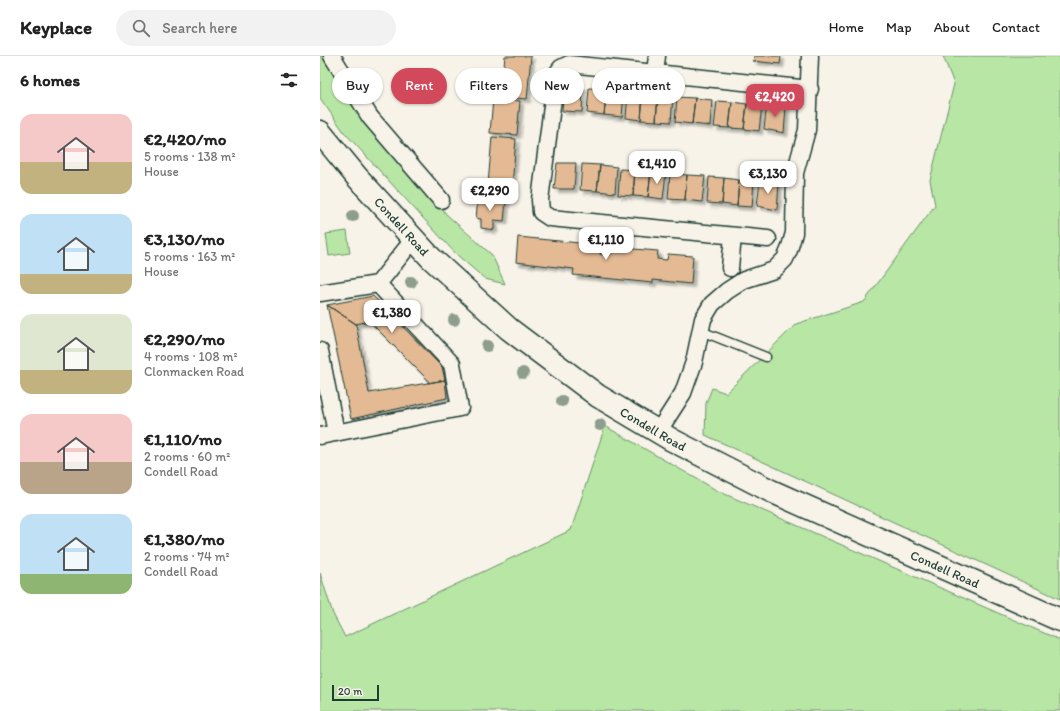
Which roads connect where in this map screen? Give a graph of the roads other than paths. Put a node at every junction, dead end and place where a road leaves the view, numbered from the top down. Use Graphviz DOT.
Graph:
graph roads {
  1 [pos="332,56"];
  2 [pos="657,56"];
  3 [pos="810,56"];
  4 [pos="574,60"];
  5 [pos="624,68"];
  6 [pos="656,68"];
  7 [pos="685,76"];
  8 [pos="810,89"];
  9 [pos="320,132"];
  10 [pos="441,200"];
  11 [pos="733,236"];
  12 [pos="768,239"];
  13 [pos="414,240"];
  14 [pos="730,268"];
  15 [pos="378,284"];
  16 [pos="320,293"];
  17 [pos="701,331"];
  18 [pos="320,351"];
  19 [pos="766,357"];
  20 [pos="658,432"];
  21 [pos="336,433"];
  22 [pos="320,436"];
  23 [pos="1060,620"];
  1 -- 10 [label="street"];
  2 -- 6 [label="street"];
  3 -- 8 [label="street"];
  4 -- 5 [label="street"];
  4 -- 11 [label="street"];
  7 -- 8 [label="street"];
  8 -- 17 [label="street"];
  9 -- 13 [label="main road, Condell Road"];
  11 -- 12 [label="street"];
  11 -- 14 [label="street"];
  13 -- 15 [label="street"];
  13 -- 20 [label="main road, Condell Road"];
  15 -- 16 [label="street"];
  15 -- 21 [label="street"];
  17 -- 19 [label="lane"];
  17 -- 20 [label="street"];
  18 -- 21 [label="street"];
  20 -- 23 [label="main road, Condell Road"];
  21 -- 22 [label="street"];
}
